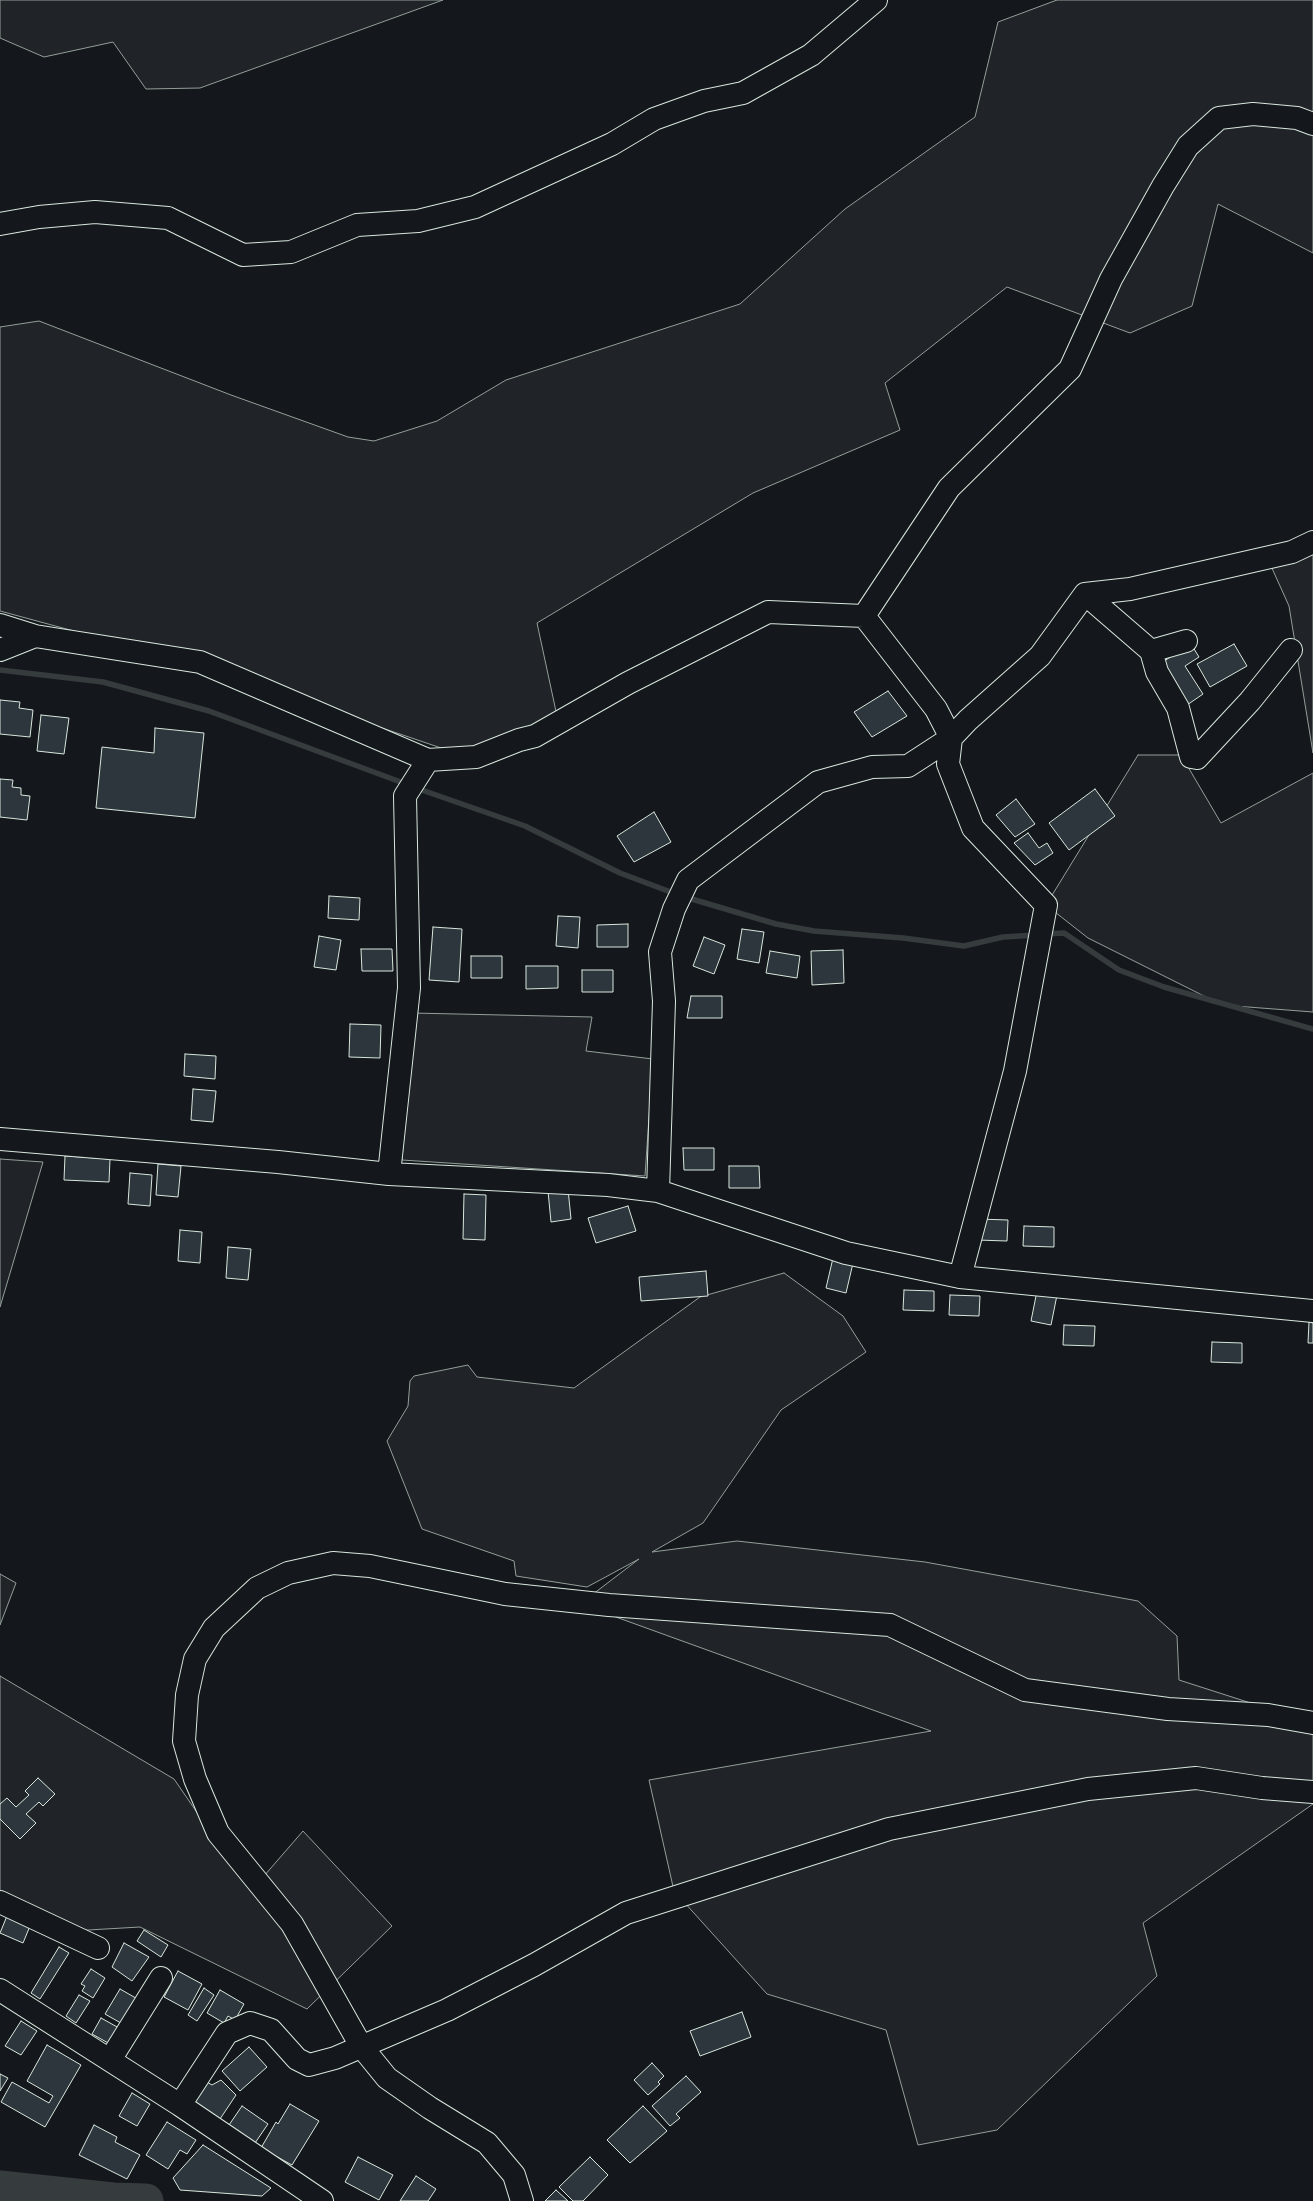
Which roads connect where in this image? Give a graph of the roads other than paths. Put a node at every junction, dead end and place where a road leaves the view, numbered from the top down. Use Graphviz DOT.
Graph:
graph roads {
  1 [pos="876,0"];
  2 [pos="1313,124"];
  3 [pos="0,224"];
  4 [pos="1313,542"];
  5 [pos="1085,594"];
  6 [pos="864,616"];
  7 [pos="0,625"];
  8 [pos="35,636"];
  9 [pos="1186,641"];
  10 [pos="0,650"];
  11 [pos="1291,650"];
  12 [pos="1151,651"];
  13 [pos="951,738"];
  14 [pos="423,767"];
  15 [pos="0,1139"];
  16 [pos="389,1174"];
  17 [pos="658,1192"];
  18 [pos="960,1277"];
  19 [pos="1313,1311"];
  20 [pos="1313,1722"];
  21 [pos="1313,1792"];
  22 [pos="0,1902"];
  23 [pos="98,1948"];
  24 [pos="161,1978"];
  25 [pos="0,1990"];
  26 [pos="361,2046"];
  27 [pos="110,2060"];
  28 [pos="180,2105"];
  29 [pos="322,2201"];
  30 [pos="522,2201"];
  1 -- 3 [label="street"];
  2 -- 6 [label="street"];
  4 -- 5 [label="street"];
  5 -- 12 [label="street"];
  5 -- 13 [label="street"];
  6 -- 13 [label="street"];
  6 -- 14 [label="street"];
  7 -- 8 [label="street"];
  8 -- 10 [label="street"];
  8 -- 14 [label="street"];
  9 -- 12 [label="street"];
  11 -- 12 [label="street"];
  13 -- 17 [label="street"];
  13 -- 18 [label="street"];
  14 -- 16 [label="street"];
  15 -- 16 [label="street"];
  16 -- 17 [label="street"];
  17 -- 18 [label="street"];
  18 -- 19 [label="street"];
  20 -- 26 [label="street"];
  21 -- 26 [label="street"];
  22 -- 23 [label="street"];
  24 -- 27 [label="street"];
  25 -- 27 [label="street"];
  26 -- 28 [label="street"];
  26 -- 30 [label="street"];
  27 -- 28 [label="street"];
  28 -- 29 [label="street"];
}
